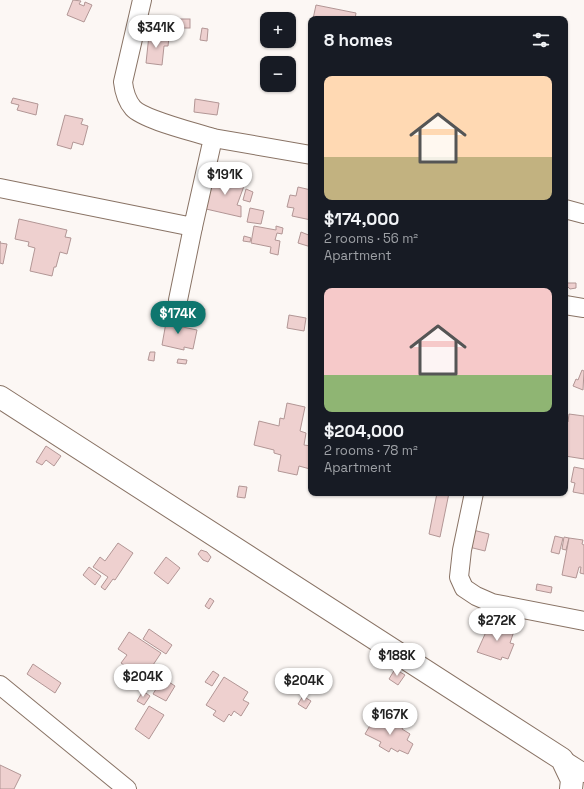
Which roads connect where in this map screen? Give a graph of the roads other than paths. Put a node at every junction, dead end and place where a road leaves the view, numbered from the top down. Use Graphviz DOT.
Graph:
graph roads {
  1 [pos="142,0"];
  2 [pos="213,138"];
  3 [pos="308,154"];
  4 [pos="0,188"];
  5 [pos="568,210"];
  6 [pos="584,214"];
  7 [pos="193,227"];
  8 [pos="178,300"];
  9 [pos="568,305"];
  10 [pos="584,308"];
  11 [pos="0,397"];
  12 [pos="473,496"];
  13 [pos="584,621"];
  14 [pos="0,684"];
  15 [pos="562,759"];
  16 [pos="584,773"];
  17 [pos="127,789"];
  18 [pos="571,789"];
  1 -- 2 [label="street"];
  2 -- 3 [label="street"];
  2 -- 7 [label="street"];
  4 -- 7 [label="street"];
  5 -- 6 [label="street"];
  7 -- 8 [label="street"];
  9 -- 10 [label="street"];
  11 -- 15 [label="street"];
  12 -- 13 [label="street"];
  14 -- 17 [label="street"];
  15 -- 16 [label="street"];
  15 -- 18 [label="street"];
}
